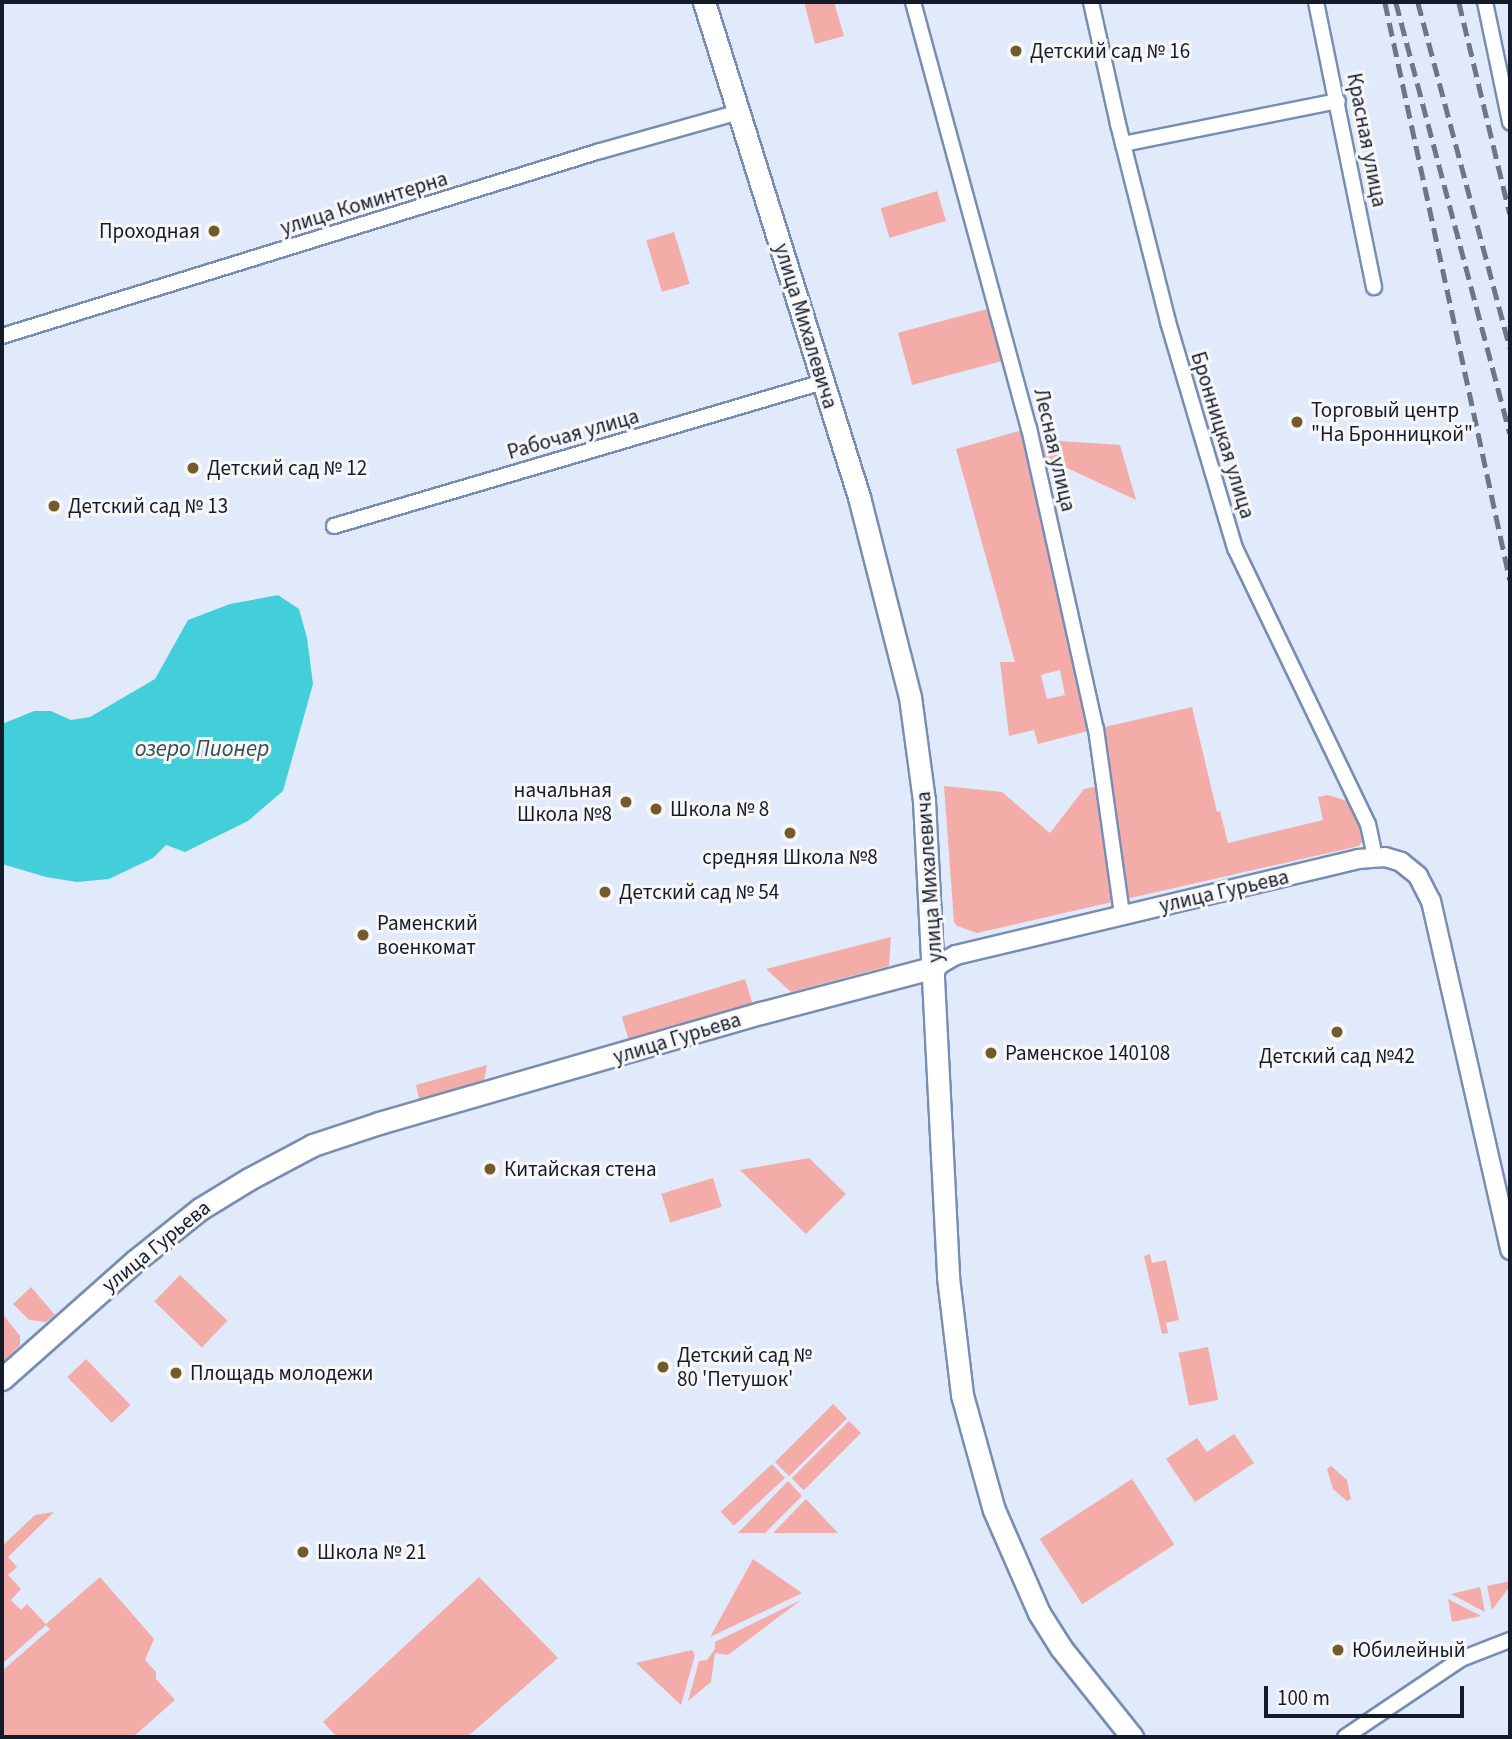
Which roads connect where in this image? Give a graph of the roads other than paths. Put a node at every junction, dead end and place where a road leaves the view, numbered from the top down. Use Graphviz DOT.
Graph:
graph roads {
  1 [pos="704,2"];
  2 [pos="913,2"];
  3 [pos="1091,2"];
  4 [pos="1316,2"];
  5 [pos="1485,2"];
  6 [pos="1338,101"];
  7 [pos="739,112"];
  8 [pos="1510,122"];
  9 [pos="1123,144"];
  10 [pos="1374,287"];
  11 [pos="2,336"];
  12 [pos="823,382"];
  13 [pos="334,526"];
  14 [pos="1375,858"];
  15 [pos="1122,915"];
  16 [pos="935,967"];
  17 [pos="1510,1250"];
  18 [pos="2,1379"];
  19 [pos="1510,1640"];
  20 [pos="1132,1737"];
  21 [pos="1345,1737"];
  1 -- 7 [label="main road, улица Михалевича"];
  2 -- 15 [label="street, Лесная улица"];
  3 -- 9 [label="street, Бронницкая улица"];
  4 -- 6 [label="street, Красная улица"];
  5 -- 8 [label="street"];
  6 -- 9 [label="street"];
  6 -- 10 [label="street, Красная улица"];
  7 -- 11 [label="street, улица Коминтерна"];
  7 -- 12 [label="main road, улица Михалевича"];
  9 -- 14 [label="street, Бронницкая улица"];
  12 -- 13 [label="street, Рабочая улица"];
  12 -- 16 [label="main road, улица Михалевича"];
  14 -- 15 [label="street, улица Гурьева"];
  14 -- 17 [label="street, улица Гурьева"];
  15 -- 16 [label="street, улица Гурьева"];
  16 -- 18 [label="main road, улица Гурьева"];
  16 -- 20 [label="main road, улица Михалевича"];
  19 -- 21 [label="street"];
}
